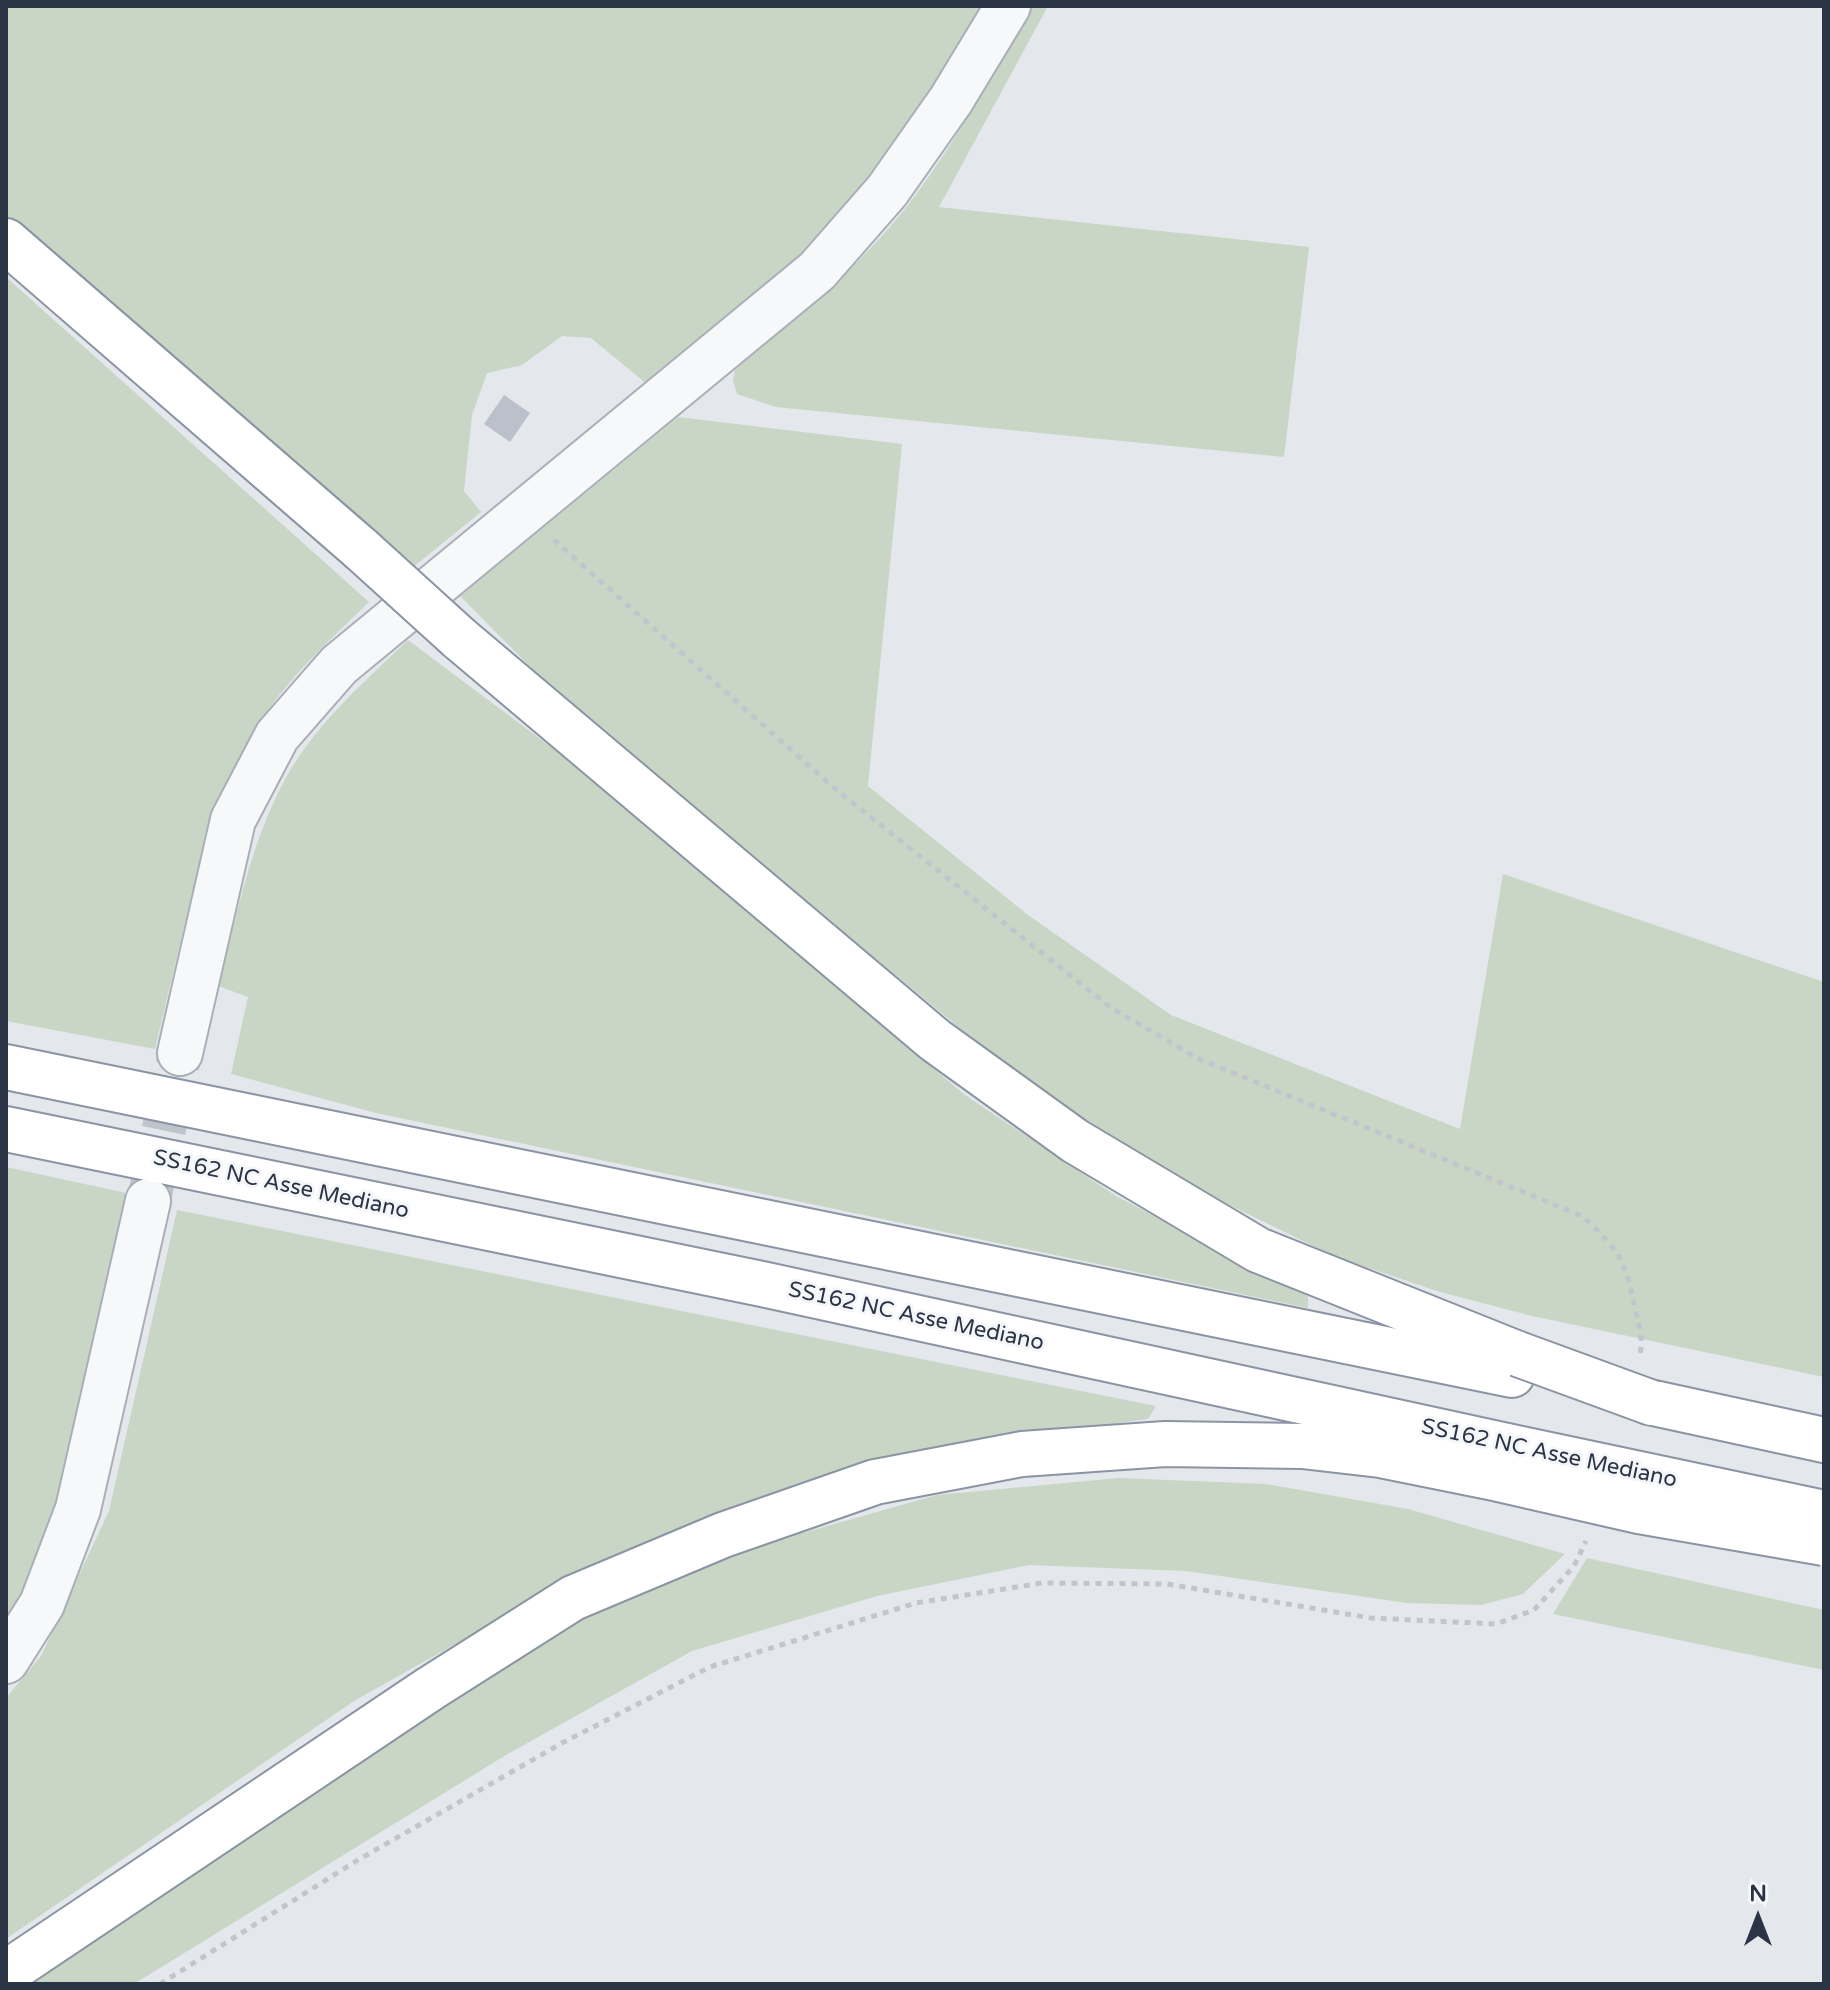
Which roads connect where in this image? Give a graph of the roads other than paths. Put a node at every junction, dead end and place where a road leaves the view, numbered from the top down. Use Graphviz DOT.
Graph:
graph roads {
  1 [pos="1008,6"];
  2 [pos="6,241"];
  3 [pos="180,1053"];
  4 [pos="6,1067"];
  5 [pos="6,1129"];
  6 [pos="148,1201"];
  7 [pos="1515,1364"];
  8 [pos="1824,1440"];
  9 [pos="1503,1462"];
  10 [pos="1824,1513"];
  11 [pos="1824,1543"];
  12 [pos="6,1661"];
  13 [pos="6,1973"];
  1 -- 3 [label="street"];
  2 -- 7 [label="highway, bridge"];
  4 -- 7 [label="highway"];
  5 -- 9 [label="highway, SS162 NC Asse Mediano"];
  6 -- 12 [label="street"];
  7 -- 8 [label="highway, bridge"];
  9 -- 10 [label="highway, SS162 NC Asse Mediano, bridge"];
  9 -- 11 [label="highway, bridge"];
  9 -- 13 [label="highway"];
}
